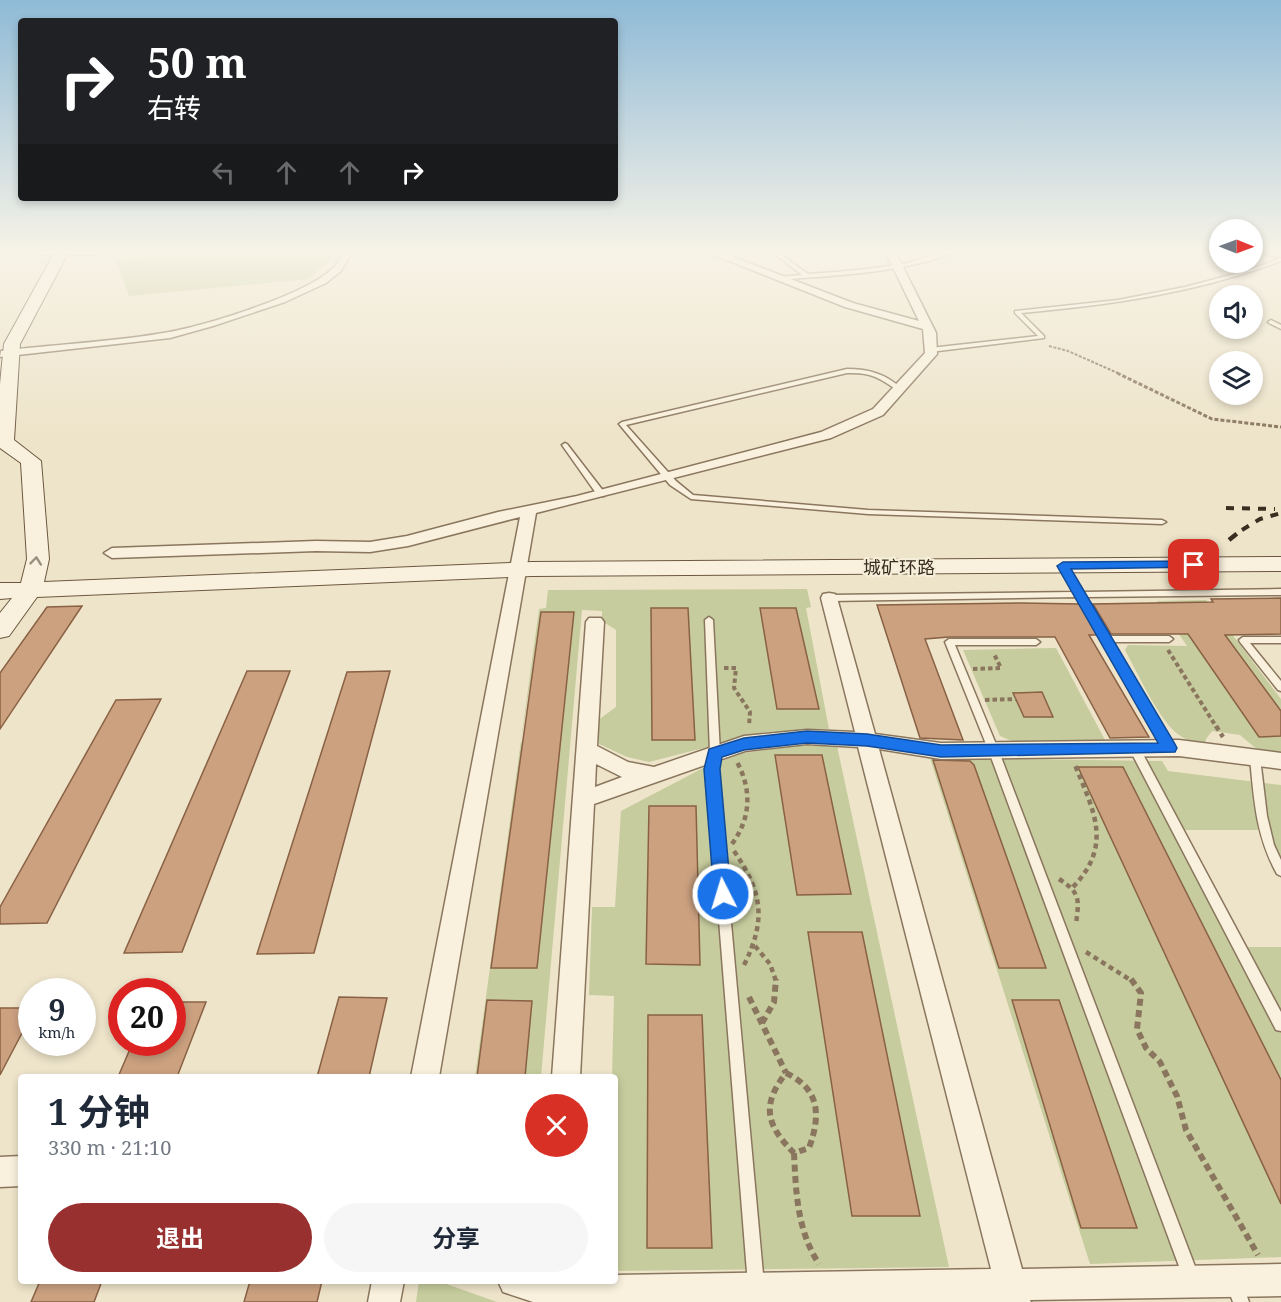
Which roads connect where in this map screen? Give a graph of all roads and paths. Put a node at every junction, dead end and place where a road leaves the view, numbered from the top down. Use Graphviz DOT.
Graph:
graph roads {
  1 [pos="25,312"];
  2 [pos="242,312"];
  3 [pos="873,312"];
  4 [pos="920,312"];
  5 [pos="1019,312"];
  6 [pos="1271,322"];
  7 [pos="927,327"];
  8 [pos="1281,327"];
  9 [pos="1023,339"];
  10 [pos="930,350"];
  11 [pos="4,356"];
  12 [pos="899,388"];
  13 [pos="1281,427"];
  14 [pos="566,445"];
  15 [pos="0,454"];
  16 [pos="668,476"];
  17 [pos="601,494"];
  18 [pos="530,510"];
  19 [pos="1162,522"];
  20 [pos="112,553"];
  21 [pos="1281,564"];
  22 [pos="1063,566"];
  23 [pos="517,571"];
  24 [pos="1281,592"];
  25 [pos="11,594"];
  26 [pos="1080,595"];
  27 [pos="829,598"];
  28 [pos="709,620"];
  29 [pos="595,622"];
  30 [pos="0,630"];
  31 [pos="1107,639"];
  32 [pos="1165,639"];
  33 [pos="1281,640"];
  34 [pos="989,642"];
  35 [pos="1036,642"];
  36 [pos="711,668"];
  37 [pos="960,670"];
  38 [pos="1281,688"];
  39 [pos="1016,699"];
  40 [pos="973,700"];
  41 [pos="867,740"];
  42 [pos="1134,748"];
  43 [pos="1169,748"];
  44 [pos="729,749"];
  45 [pos="993,749"];
  46 [pos="1068,749"];
  47 [pos="587,750"];
  48 [pos="1245,757"];
  49 [pos="1281,761"];
  50 [pos="653,774"];
  51 [pos="584,799"];
  52 [pos="717,832"];
  53 [pos="730,846"];
  54 [pos="1038,871"];
  55 [pos="1281,871"];
  56 [pos="1073,887"];
  57 [pos="1075,934"];
  58 [pos="1079,942"];
  59 [pos="755,946"];
  60 [pos="733,974"];
  61 [pos="762,1023"];
  62 [pos="1281,1025"];
  63 [pos="786,1073"];
  64 [pos="426,1074"];
  65 [pos="567,1074"];
  66 [pos="794,1153"];
  67 [pos="18,1171"];
  68 [pos="0,1172"];
  69 [pos="1276,1280"];
  70 [pos="1193,1282"];
  71 [pos="387,1284"];
  72 [pos="525,1284"];
  73 [pos="837,1288"];
  74 [pos="553,1292"];
  75 [pos="1237,1292"];
  76 [pos="766,1293"];
  77 [pos="1013,1293"];
  78 [pos="384,1302"];
  1 -- 11 [label="street"];
  2 -- 11 [label="street"];
  3 -- 7 [label="street"];
  4 -- 7 [label="street"];
  5 -- 9 [label="lane"];
  6 -- 8 [label="lane"];
  7 -- 10 [label="street"];
  9 -- 10 [label="lane"];
  9 -- 13 [label="path"];
  10 -- 12 [label="street"];
  25 -- 11 [label="street, one-way"];
  12 -- 16 [label="street"];
  12 -- 16 [label="lane"];
  14 -- 17 [label="lane"];
  15 -- 25 [label="street"];
  16 -- 17 [label="street"];
  16 -- 19 [label="lane"];
  17 -- 18 [label="street"];
  18 -- 20 [label="street"];
  18 -- 23 [label="street"];
  21 -- 22 [label="street, 城矿环路"];
  22 -- 23 [label="street, 城矿环路"];
  22 -- 26 [label="lane"];
  23 -- 25 [label="street, 城矿环路"];
  23 -- 64 [label="street"];
  24 -- 26 [label="lane"];
  25 -- 30 [label="street"];
  26 -- 27 [label="lane"];
  26 -- 31 [label="lane"];
  27 -- 41 [label="street"];
  28 -- 36 [label="lane"];
  29 -- 47 [label="street"];
  31 -- 32 [label="lane"];
  31 -- 43 [label="lane"];
  32 -- 48 [label="path"];
  33 -- 38 [label="lane"];
  34 -- 35 [label="lane"];
  34 -- 37 [label="path"];
  34 -- 37 [label="lane"];
  36 -- 44 [label="lane"];
  36 -- 44 [label="path"];
  37 -- 40 [label="lane"];
  39 -- 40 [label="path"];
  40 -- 45 [label="lane"];
  41 -- 44 [label="street"];
  41 -- 45 [label="street"];
  41 -- 77 [label="street"];
  42 -- 43 [label="street"];
  42 -- 46 [label="street"];
  42 -- 62 [label="lane"];
  43 -- 48 [label="street"];
  44 -- 50 [label="street"];
  44 -- 52 [label="lane"];
  44 -- 53 [label="path"];
  45 -- 46 [label="street"];
  45 -- 54 [label="lane"];
  46 -- 56 [label="path"];
  47 -- 50 [label="street"];
  47 -- 51 [label="street"];
  48 -- 49 [label="street"];
  48 -- 55 [label="lane"];
  50 -- 51 [label="street"];
  51 -- 65 [label="street"];
  52 -- 53 [label="path"];
  52 -- 60 [label="lane"];
  53 -- 59 [label="path"];
  54 -- 56 [label="path"];
  54 -- 70 [label="lane"];
  56 -- 57 [label="path"];
  58 -- 69 [label="path"];
  59 -- 60 [label="path"];
  59 -- 61 [label="path"];
  60 -- 61 [label="path"];
  60 -- 76 [label="lane"];
  61 -- 63 [label="path"];
  63 -- 66 [label="path"];
  63 -- 66 [label="path"];
  66 -- 73 [label="path"];
  67 -- 68 [label="street"];
  69 -- 75 [label="street"];
  70 -- 75 [label="street"];
  70 -- 77 [label="street"];
  71 -- 78 [label="street"];
  72 -- 74 [label="street"];
  73 -- 76 [label="street"];
  73 -- 77 [label="street"];
  74 -- 76 [label="street"];
}
